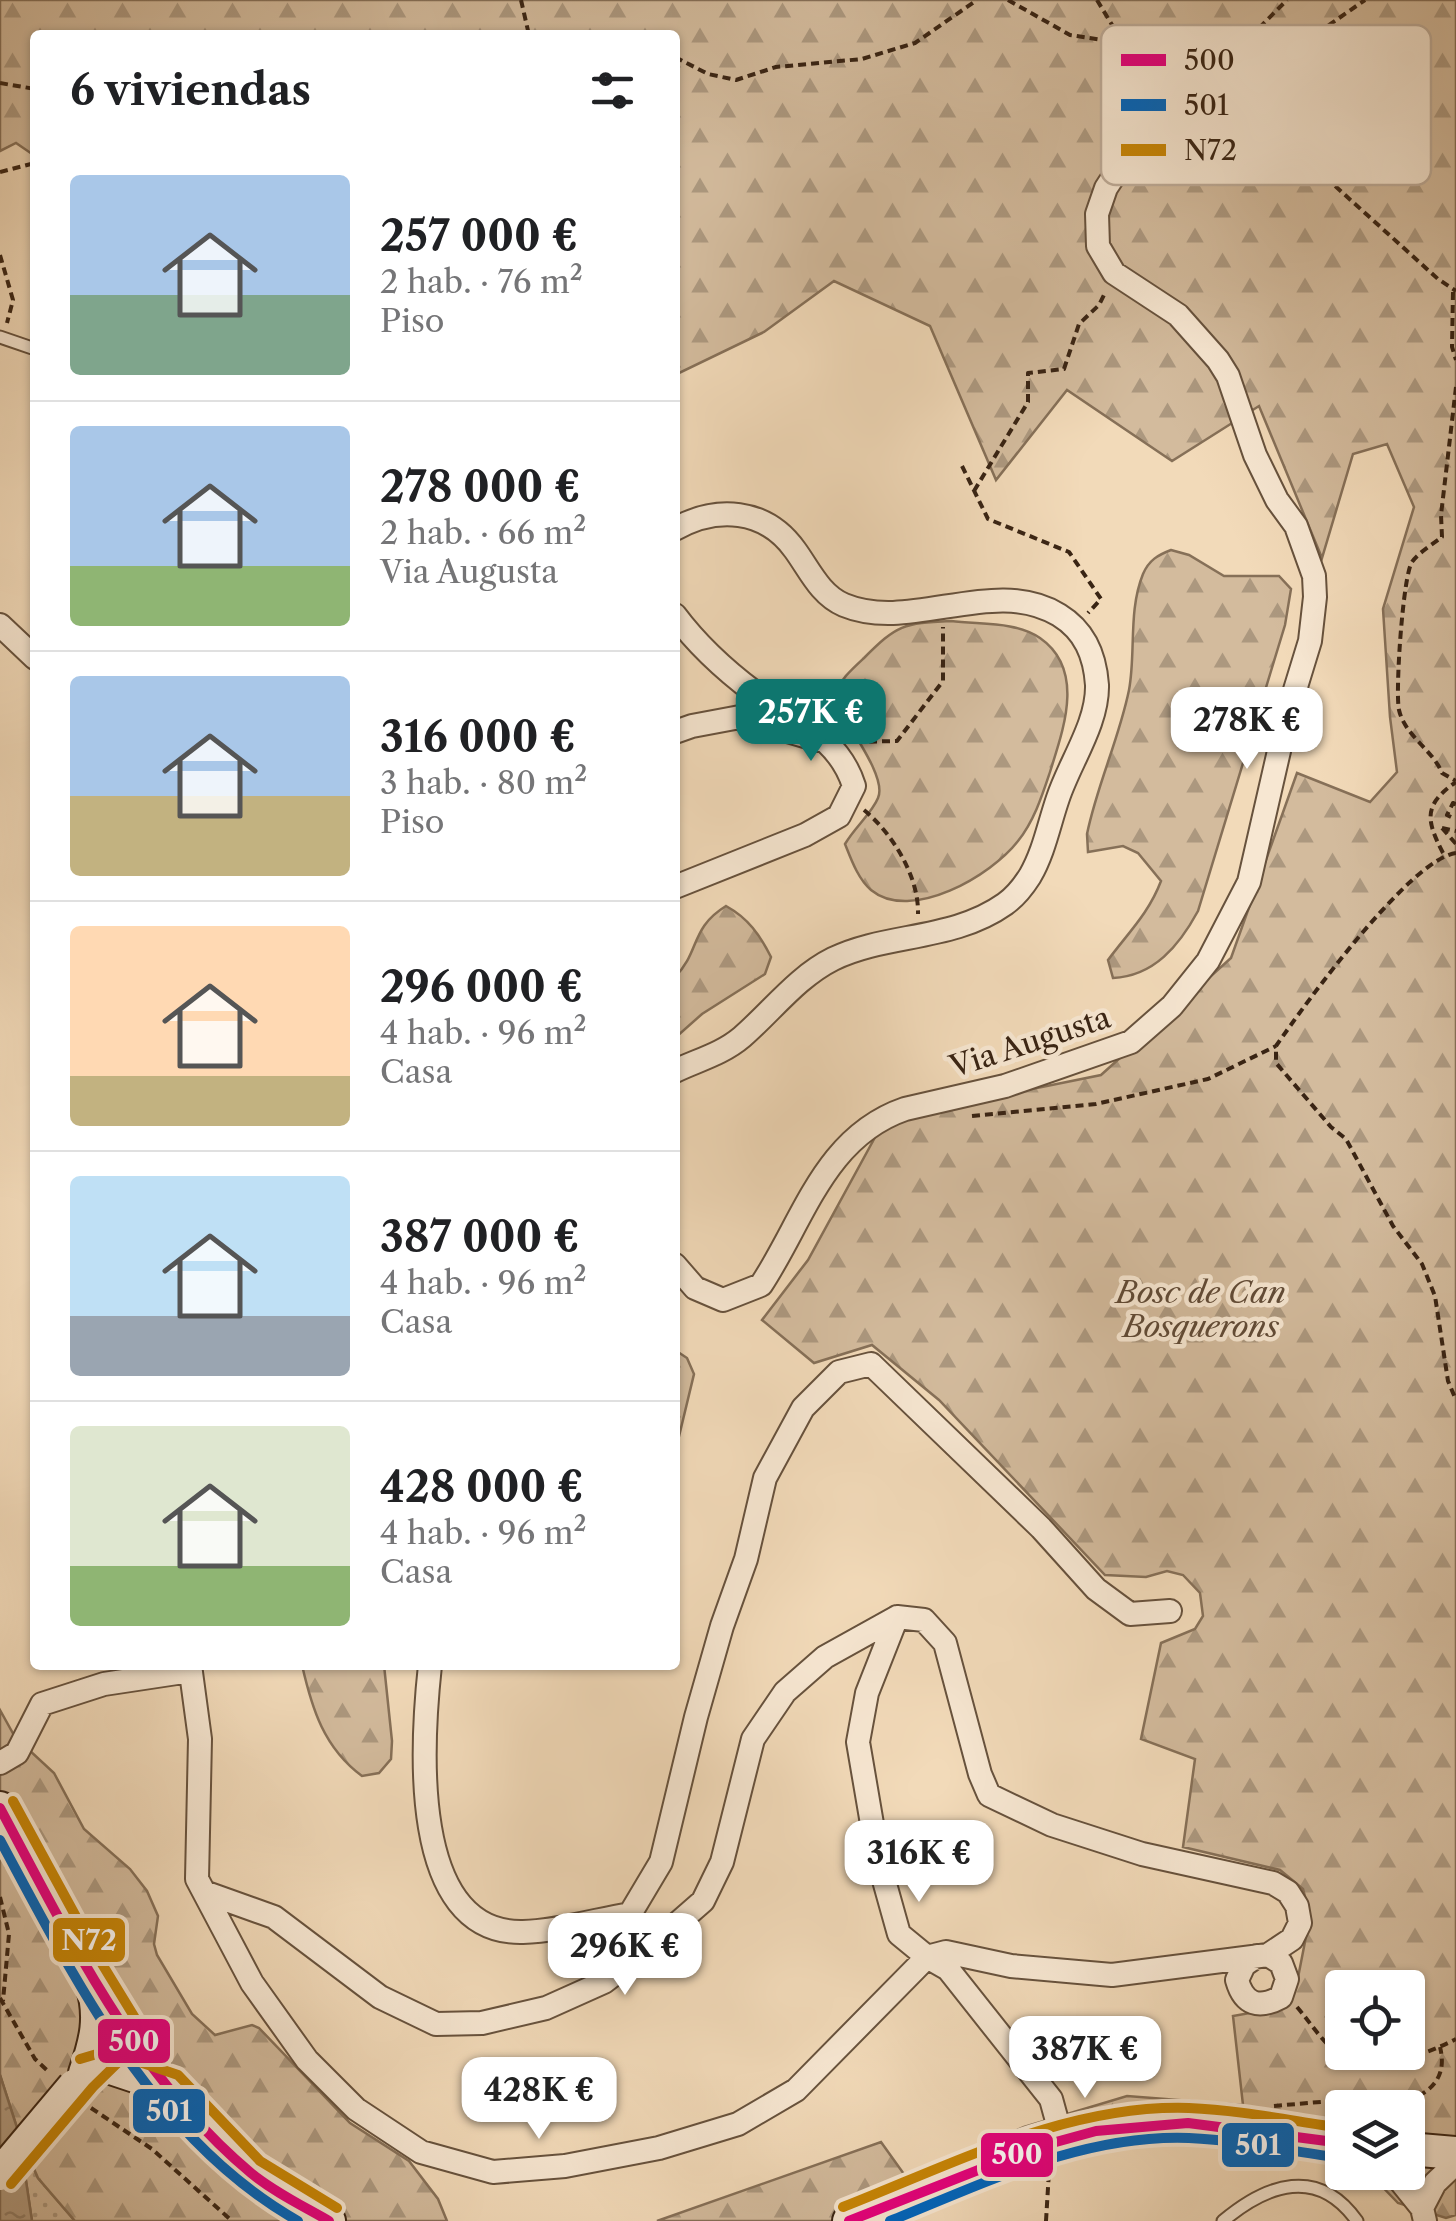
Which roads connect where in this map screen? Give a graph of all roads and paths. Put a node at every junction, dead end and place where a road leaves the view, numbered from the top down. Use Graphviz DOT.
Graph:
graph roads {
  1 [pos="521,0"];
  2 [pos="977,0"];
  3 [pos="1008,0"];
  4 [pos="1096,0"];
  5 [pos="1287,0"];
  6 [pos="1365,0"];
  7 [pos="1111,25"];
  8 [pos="1262,25"];
  9 [pos="1329,25"];
  10 [pos="528,30"];
  11 [pos="1101,40"];
  12 [pos="680,60"];
  13 [pos="0,83"];
  14 [pos="30,87"];
  15 [pos="30,164"];
  16 [pos="0,172"];
  17 [pos="1108,185"];
  18 [pos="1336,185"];
  19 [pos="0,255"];
  20 [pos="1114,273"];
  21 [pos="1455,292"];
  22 [pos="1,337"];
  23 [pos="30,347"];
  24 [pos="1456,360"];
  25 [pos="1456,387"];
  26 [pos="962,466"];
  27 [pos="974,491"];
  28 [pos="680,526"];
  29 [pos="944,608"];
  30 [pos="680,620"];
  31 [pos="0,626"];
  32 [pos="1074,626"];
  33 [pos="30,653"];
  34 [pos="680,730"];
  35 [pos="826,742"];
  36 [pos="1456,781"];
  37 [pos="848,798"];
  38 [pos="1456,804"];
  39 [pos="1450,817"];
  40 [pos="1456,831"];
  41 [pos="1456,844"];
  42 [pos="1456,853"];
  43 [pos="1444,854"];
  44 [pos="680,885"];
  45 [pos="917,938"];
  46 [pos="1276,1046"];
  47 [pos="680,1069"];
  48 [pos="938,1103"];
  49 [pos="680,1271"];
  50 [pos="1456,1400"];
  51 [pos="1170,1611"];
  52 [pos="897,1618"];
  53 [pos="179,1670"];
  54 [pos="190,1670"];
  55 [pos="429,1670"];
  56 [pos="0,1763"];
  57 [pos="0,1808"];
  58 [pos="204,1892"];
  59 [pos="0,1900"];
  60 [pos="630,1914"];
  61 [pos="655,1944"];
  62 [pos="1263,1956"];
  63 [pos="927,1957"];
  64 [pos="86,1967"];
  65 [pos="1280,1997"];
  66 [pos="2,2001"];
  67 [pos="128,2031"];
  68 [pos="1456,2038"];
  69 [pos="1440,2046"];
  70 [pos="76,2086"];
  71 [pos="171,2088"];
  72 [pos="1425,2092"];
  73 [pos="1325,2102"];
  74 [pos="1266,2107"];
  75 [pos="1062,2139"];
  76 [pos="1325,2141"];
  77 [pos="1425,2150"];
  78 [pos="1456,2153"];
  79 [pos="1456,2163"];
  80 [pos="1040,2168"];
  81 [pos="0,2174"];
  82 [pos="1406,2190"];
  83 [pos="1423,2215"];
  84 [pos="232,2221"];
  85 [pos="329,2221"];
  86 [pos="848,2221"];
  87 [pos="1046,2221"];
  88 [pos="1224,2221"];
  89 [pos="1357,2221"];
  1 -- 10 [label="path"];
  2 -- 12 [label="path"];
  3 -- 11 [label="path"];
  4 -- 7 [label="path"];
  5 -- 8 [label="path"];
  6 -- 9 [label="path"];
  13 -- 14 [label="path"];
  15 -- 16 [label="path"];
  17 -- 20 [label="street"];
  18 -- 21 [label="path"];
  19 -- 22 [label="path"];
  20 -- 27 [label="path"];
  20 -- 48 [label="street, Via Augusta"];
  21 -- 24 [label="path"];
  22 -- 23 [label="lane"];
  25 -- 36 [label="path"];
  26 -- 27 [label="path"];
  27 -- 32 [label="path"];
  28 -- 29 [label="street"];
  29 -- 32 [label="street"];
  29 -- 35 [label="path"];
  30 -- 35 [label="street"];
  31 -- 33 [label="street"];
  32 -- 45 [label="street"];
  34 -- 35 [label="street"];
  35 -- 37 [label="street"];
  36 -- 43 [label="path"];
  37 -- 44 [label="street"];
  37 -- 45 [label="path"];
  38 -- 39 [label="path"];
  40 -- 41 [label="path"];
  42 -- 43 [label="path"];
  43 -- 46 [label="path"];
  45 -- 47 [label="street"];
  46 -- 48 [label="path"];
  46 -- 50 [label="path"];
  48 -- 49 [label="street, Via Augusta"];
  51 -- 60 [label="street"];
  52 -- 61 [label="street"];
  52 -- 62 [label="street"];
  52 -- 63 [label="street"];
  53 -- 56 [label="street"];
  54 -- 58 [label="street"];
  55 -- 60 [label="street"];
  57 -- 64 [label="street"];
  58 -- 61 [label="street"];
  58 -- 63 [label="street"];
  59 -- 66 [label="path"];
  60 -- 61 [label="street"];
  62 -- 63 [label="street"];
  62 -- 65 [label="street"];
  62 -- 65 [label="street"];
  63 -- 75 [label="street"];
  64 -- 67 [label="street"];
  64 -- 70 [label="street"];
  65 -- 69 [label="path"];
  66 -- 70 [label="path"];
  67 -- 70 [label="street"];
  67 -- 71 [label="street"];
  68 -- 69 [label="path"];
  69 -- 72 [label="path"];
  70 -- 71 [label="street"];
  70 -- 81 [label="street, bridge"];
  70 -- 84 [label="path"];
  71 -- 85 [label="street"];
  73 -- 74 [label="path"];
  75 -- 76 [label="street"];
  75 -- 86 [label="street"];
  77 -- 78 [label="street"];
  79 -- 83 [label="street"];
  80 -- 87 [label="path"];
  82 -- 83 [label="street"];
  88 -- 89 [label="lane"];
}
